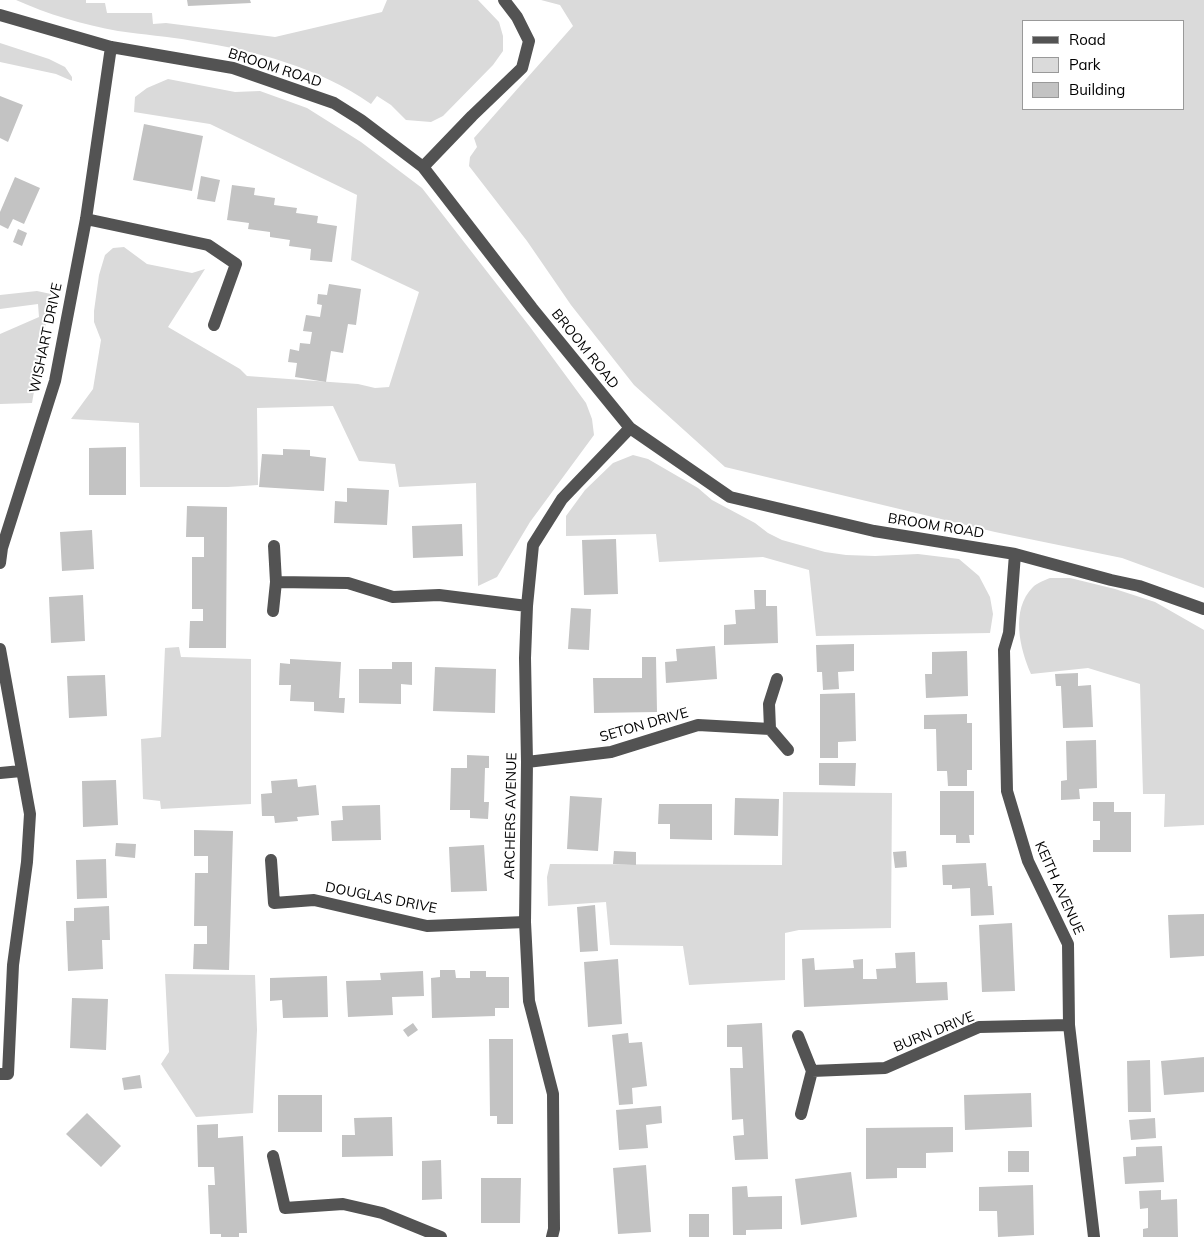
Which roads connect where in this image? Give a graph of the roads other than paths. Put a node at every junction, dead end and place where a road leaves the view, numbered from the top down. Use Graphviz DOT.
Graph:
graph roads {
  1 [pos="504,0"];
  2 [pos="0,15"];
  3 [pos="111,47"];
  4 [pos="424,167"];
  5 [pos="86,219"];
  6 [pos="214,325"];
  7 [pos="630,428"];
  8 [pos="274,546"];
  9 [pos="1,548"];
  10 [pos="1015,554"];
  11 [pos="0,563"];
  12 [pos="276,582"];
  13 [pos="527,606"];
  14 [pos="1204,609"];
  15 [pos="274,611"];
  16 [pos="0,649"];
  17 [pos="777,679"];
  18 [pos="770,729"];
  19 [pos="788,750"];
  20 [pos="527,762"];
  21 [pos="21,772"];
  22 [pos="0,773"];
  23 [pos="271,860"];
  24 [pos="525,922"];
  25 [pos="1069,1024"];
  26 [pos="798,1036"];
  27 [pos="812,1071"];
  28 [pos="0,1074"];
  29 [pos="801,1114"];
  30 [pos="274,1156"];
  31 [pos="441,1237"];
  32 [pos="552,1237"];
  33 [pos="1094,1237"];
  1 -- 4 [label="street"];
  2 -- 3 [label="street, BROOM ROAD"];
  3 -- 4 [label="street, BROOM ROAD"];
  3 -- 5 [label="street, WISHART DRIVE"];
  4 -- 7 [label="street, BROOM ROAD"];
  5 -- 6 [label="street"];
  5 -- 9 [label="street, WISHART DRIVE"];
  7 -- 10 [label="street, BROOM ROAD"];
  7 -- 13 [label="street, ARCHERS AVENUE"];
  8 -- 12 [label="street"];
  9 -- 11 [label="street, WISHART DRIVE"];
  10 -- 14 [label="street, BROOM ROAD"];
  10 -- 25 [label="street, KEITH AVENUE"];
  12 -- 13 [label="street"];
  12 -- 15 [label="street"];
  13 -- 20 [label="street, ARCHERS AVENUE"];
  16 -- 21 [label="street"];
  17 -- 18 [label="street"];
  18 -- 19 [label="street"];
  18 -- 20 [label="street, SETON DRIVE"];
  20 -- 24 [label="street, ARCHERS AVENUE"];
  21 -- 22 [label="street"];
  21 -- 28 [label="street"];
  23 -- 24 [label="street, DOUGLAS DRIVE"];
  24 -- 32 [label="street, ARCHERS AVENUE"];
  25 -- 27 [label="street, BURN DRIVE"];
  25 -- 33 [label="street, KEITH AVENUE"];
  26 -- 27 [label="street"];
  27 -- 29 [label="street"];
  30 -- 31 [label="street"];
}
